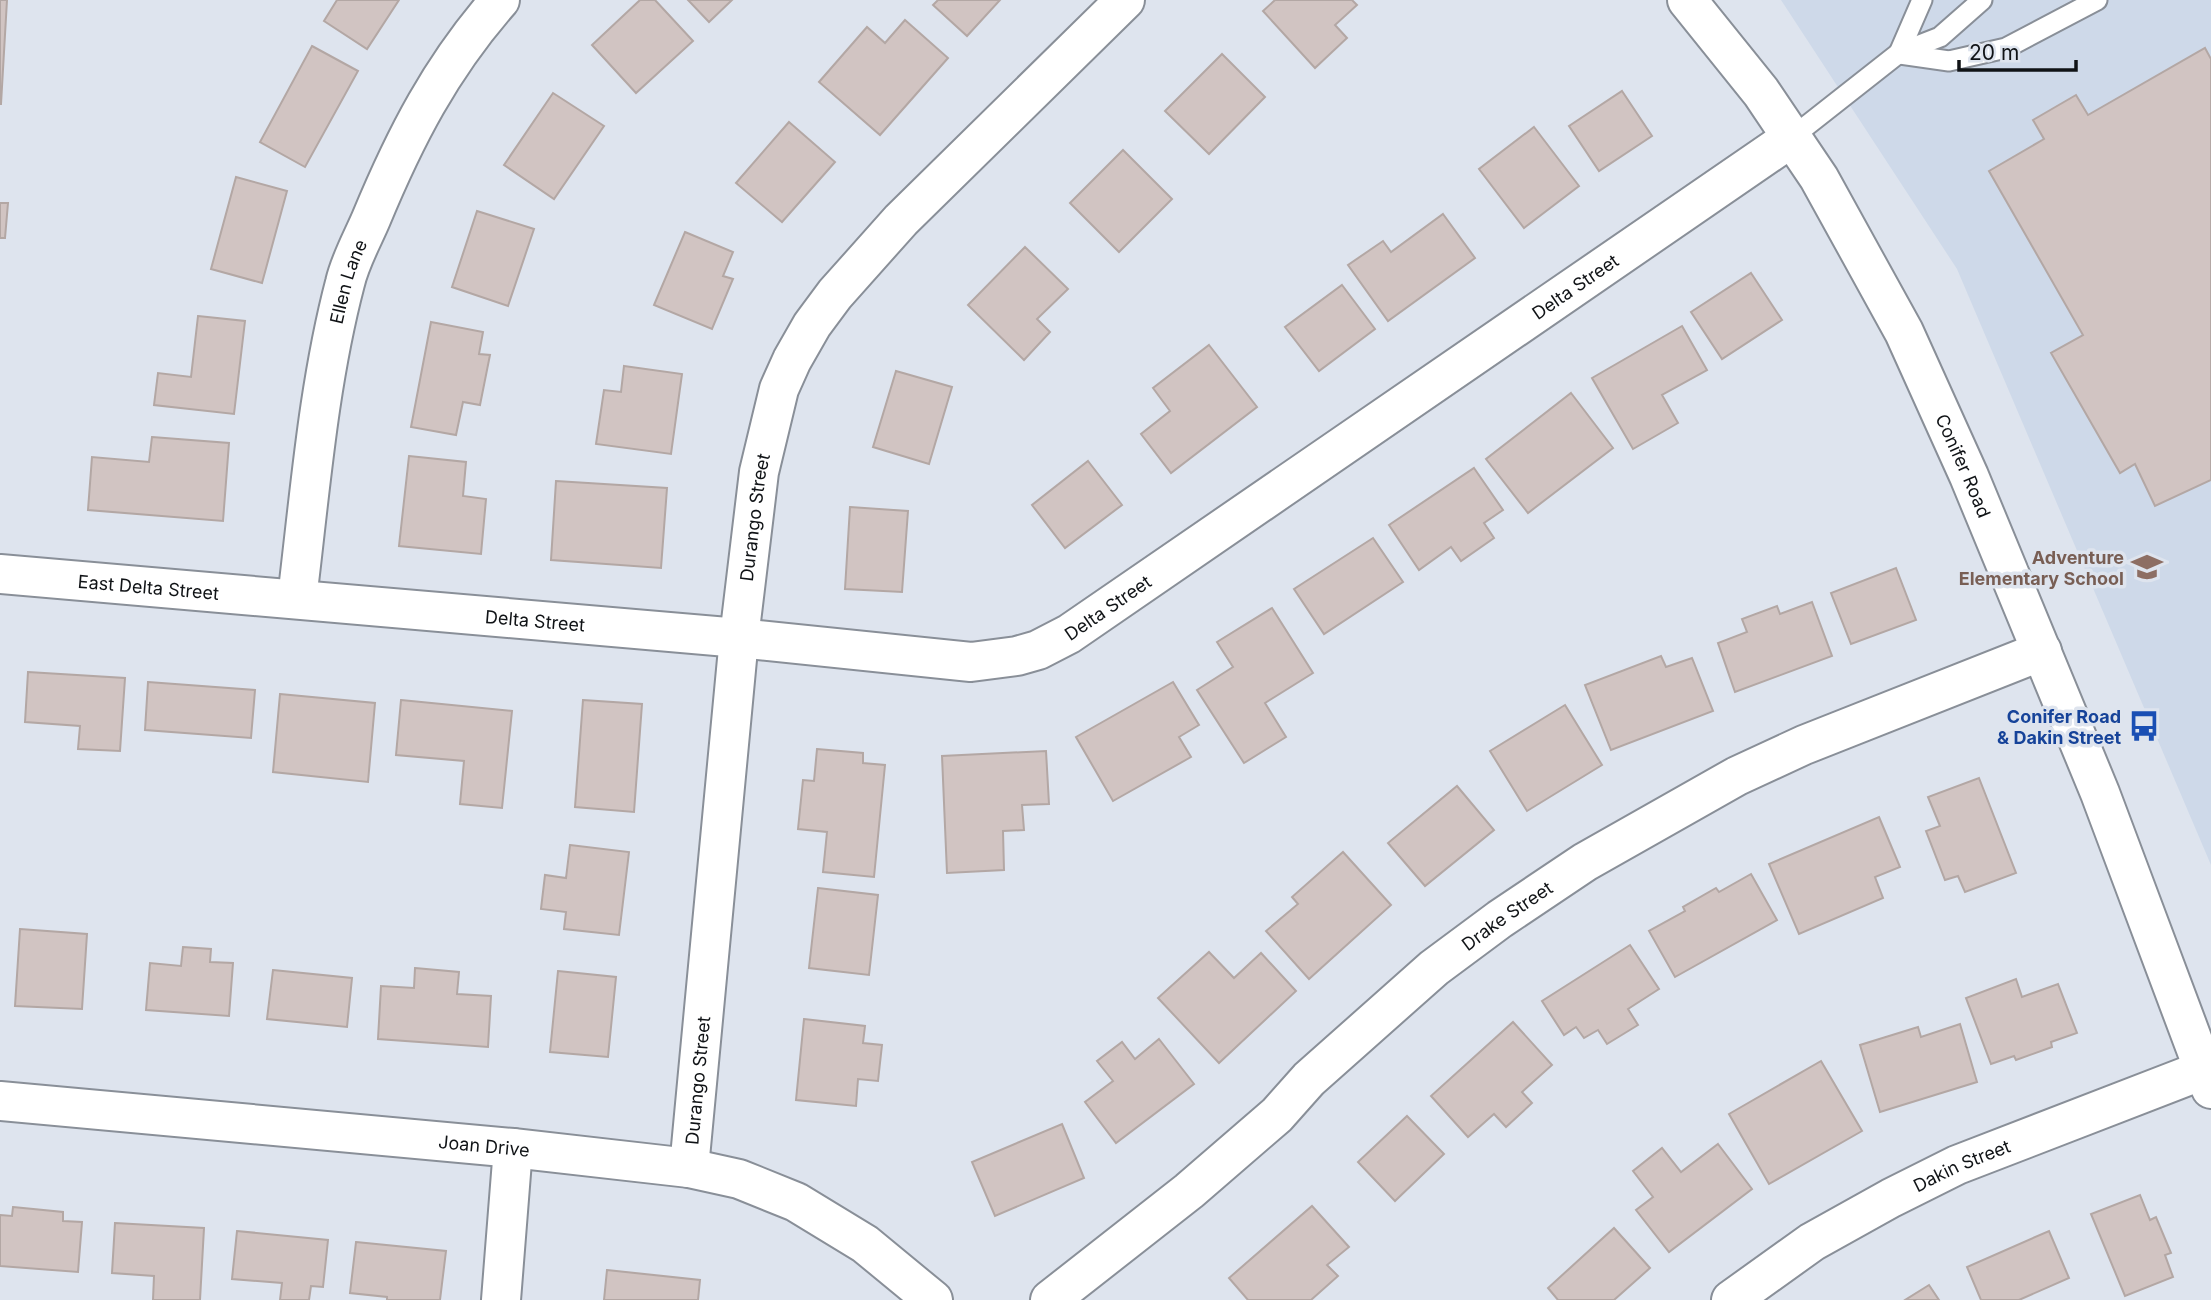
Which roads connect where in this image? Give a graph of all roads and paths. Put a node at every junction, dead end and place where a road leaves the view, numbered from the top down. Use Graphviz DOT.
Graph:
graph roads {
  1 [pos="500,0"];
  2 [pos="1125,0"];
  3 [pos="1687,0"];
  4 [pos="1922,0"];
  5 [pos="1982,0"];
  6 [pos="2098,0"];
  7 [pos="1899,53"];
  8 [pos="1791,138"];
  9 [pos="0,574"];
  10 [pos="297,598"];
  11 [pos="739,638"];
  12 [pos="2042,651"];
  13 [pos="2208,1075"];
  14 [pos="0,1101"];
  15 [pos="513,1148"];
  16 [pos="689,1168"];
  17 [pos="500,1300"];
  18 [pos="933,1300"];
  19 [pos="1050,1300"];
  20 [pos="1731,1300"];
  1 -- 10 [label="street, Ellen Lane"];
  2 -- 11 [label="street, Durango Street"];
  3 -- 8 [label="street, Conifer Road"];
  4 -- 7 [label="lane"];
  5 -- 7 [label="lane"];
  6 -- 7 [label="lane"];
  7 -- 8 [label="lane"];
  8 -- 11 [label="street, Delta Street"];
  8 -- 12 [label="street, Conifer Road"];
  9 -- 10 [label="street, East Delta Street"];
  10 -- 11 [label="street, Delta Street"];
  11 -- 16 [label="street, Durango Street"];
  12 -- 13 [label="street, Conifer Road"];
  12 -- 19 [label="street, Drake Street"];
  13 -- 20 [label="street, Dakin Street"];
  14 -- 15 [label="street, Joan Drive"];
  15 -- 16 [label="street, Joan Drive"];
  15 -- 17 [label="street"];
  16 -- 18 [label="street, Joan Drive"];
}
